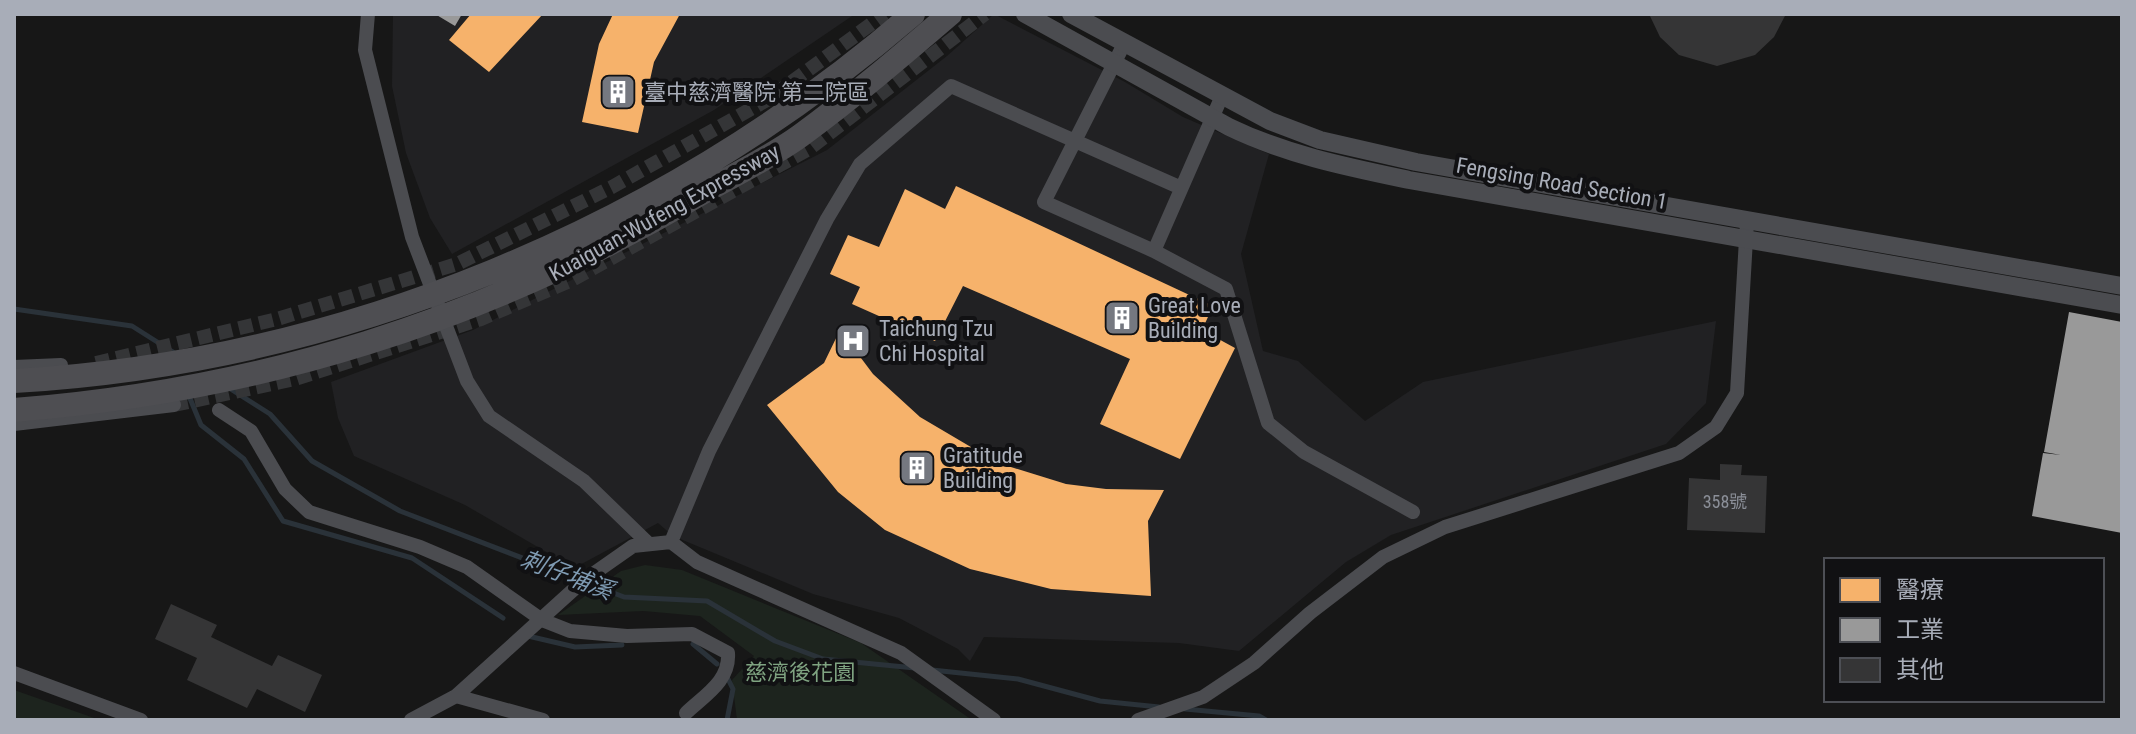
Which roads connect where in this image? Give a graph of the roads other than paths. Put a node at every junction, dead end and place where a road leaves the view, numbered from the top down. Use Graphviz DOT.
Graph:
graph roads {
  1 [pos="368,14"];
  2 [pos="913,14"];
  3 [pos="950,14"];
  4 [pos="1025,14"];
  5 [pos="1071,14"];
  6 [pos="1124,44"];
  7 [pos="1115,61"];
  8 [pos="1221,98"];
  9 [pos="1212,116"];
  10 [pos="1075,140"];
  11 [pos="1179,187"];
  12 [pos="1745,230"];
  13 [pos="1154,251"];
  14 [pos="2122,286"];
  15 [pos="2122,305"];
  16 [pos="93,364"];
  17 [pos="14,367"];
  18 [pos="14,381"];
  19 [pos="174,405"];
  20 [pos="14,410"];
  21 [pos="219,410"];
  22 [pos="14,424"];
  23 [pos="1413,512"];
  24 [pos="671,542"];
  25 [pos="649,544"];
  26 [pos="542,620"];
  27 [pos="14,673"];
  28 [pos="456,696"];
  29 [pos="686,713"];
  30 [pos="141,720"];
  31 [pos="411,720"];
  32 [pos="543,720"];
  33 [pos="994,720"];
  34 [pos="1138,720"];
  1 -- 25 [label="street"];
  2 -- 18 [label="highway, Kuaiguan-Wufeng Expressway, bridge"];
  3 -- 20 [label="highway, Kuaiguan-Wufeng Expressway, bridge"];
  4 -- 7 [label="street, Fengsing Road Section 1"];
  5 -- 6 [label="street, Fengsing Road Section 1"];
  6 -- 7 [label="street"];
  6 -- 8 [label="street, Fengsing Road Section 1"];
  7 -- 9 [label="street, Fengsing Road Section 1"];
  7 -- 10 [label="street"];
  8 -- 9 [label="street"];
  8 -- 12 [label="street, Fengsing Road Section 1"];
  9 -- 11 [label="street"];
  9 -- 12 [label="street, Fengsing Road Section 1"];
  10 -- 11 [label="street"];
  10 -- 13 [label="street"];
  10 -- 24 [label="street"];
  11 -- 13 [label="street"];
  12 -- 14 [label="street, Fengsing Road Section 1"];
  12 -- 15 [label="street, Fengsing Road Section 1"];
  12 -- 34 [label="street"];
  13 -- 23 [label="street"];
  16 -- 17 [label="street"];
  19 -- 22 [label="street"];
  21 -- 26 [label="street"];
  24 -- 25 [label="street"];
  24 -- 33 [label="street"];
  25 -- 26 [label="street"];
  26 -- 28 [label="street"];
  26 -- 29 [label="street"];
  27 -- 30 [label="street"];
  28 -- 31 [label="street"];
  28 -- 32 [label="street"];
}
